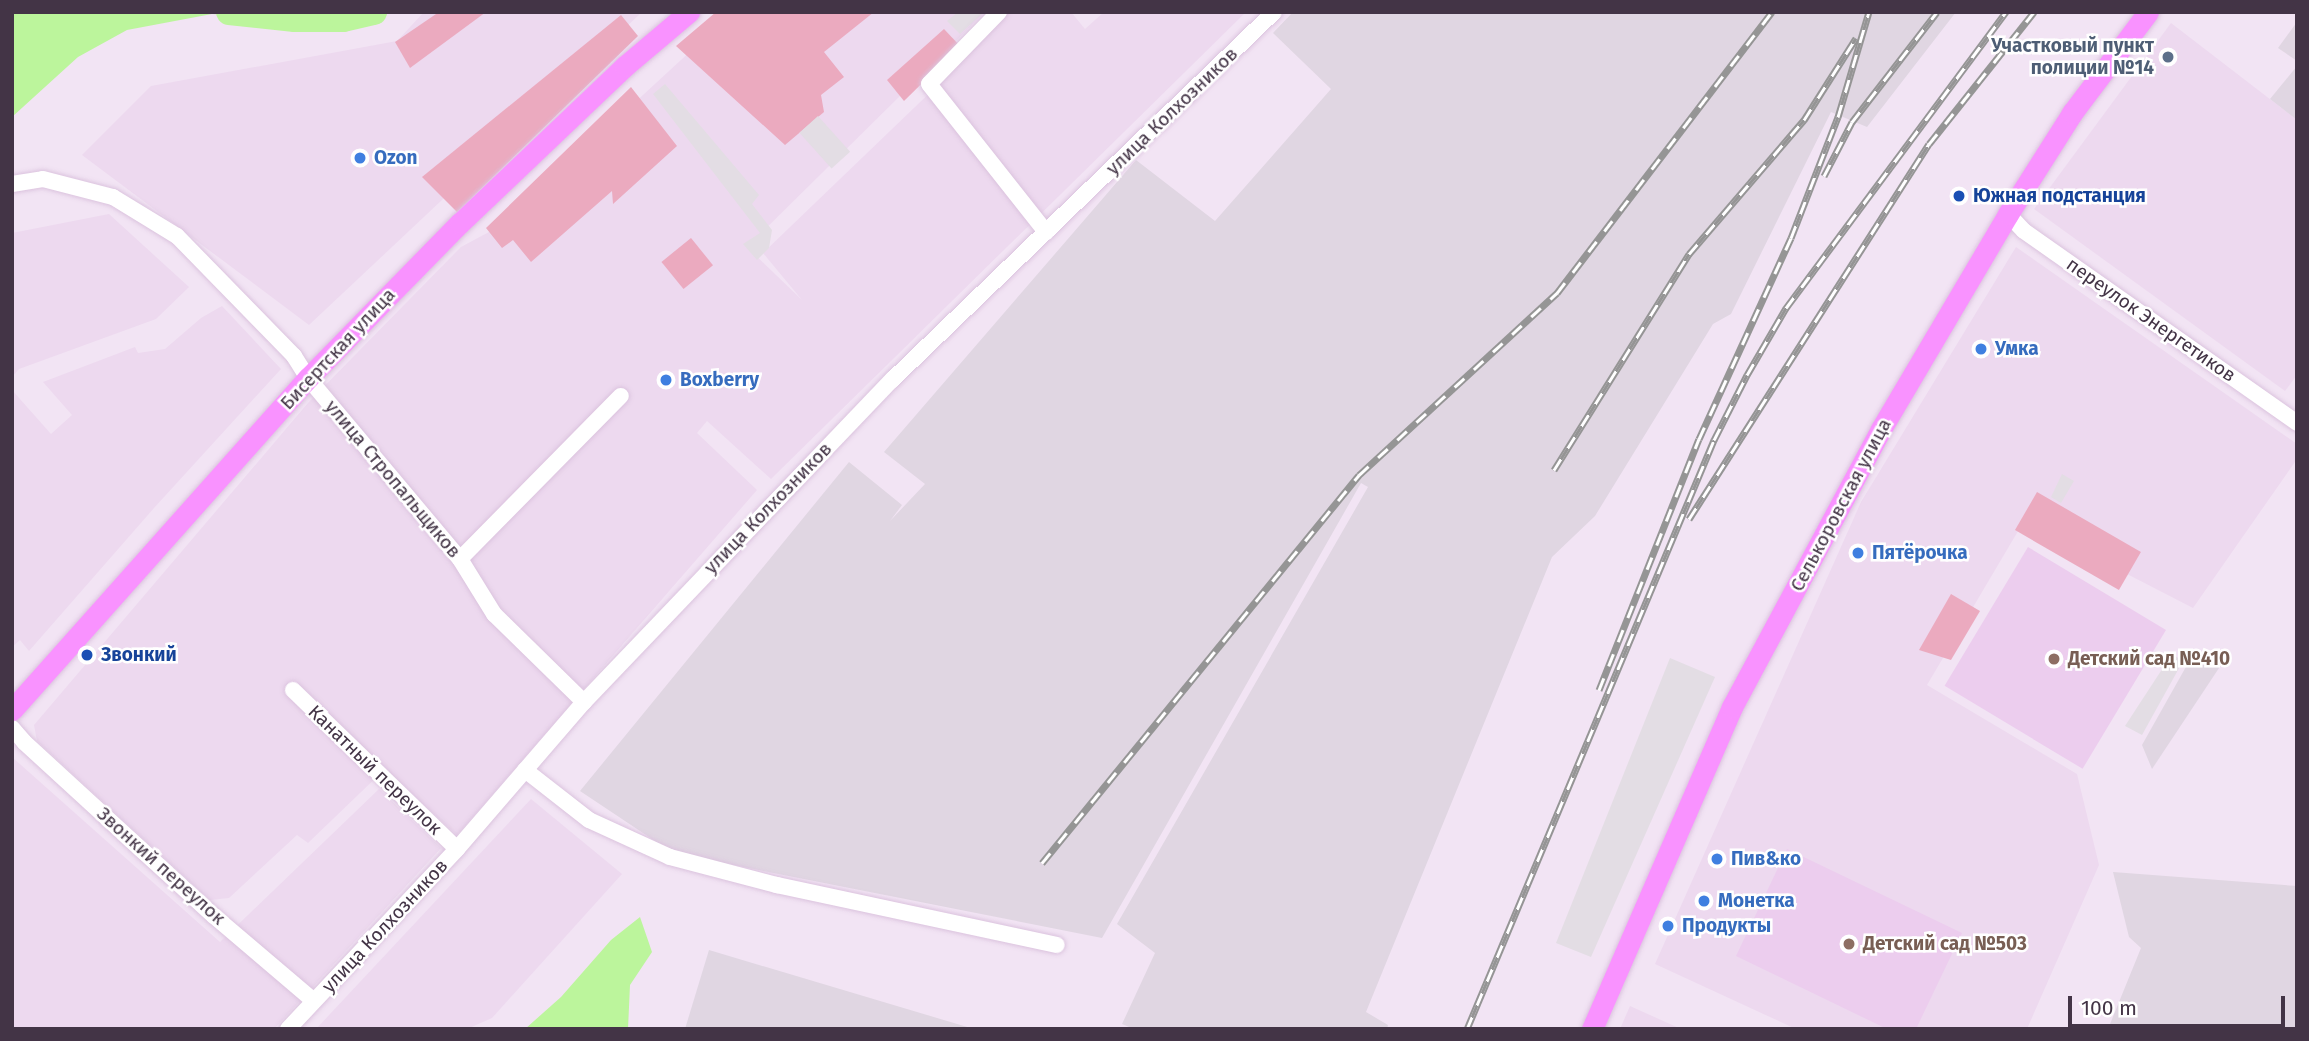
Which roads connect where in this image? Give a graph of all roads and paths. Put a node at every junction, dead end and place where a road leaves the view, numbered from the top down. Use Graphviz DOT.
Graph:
graph roads {
  1 [pos="689,12"];
  2 [pos="999,12"];
  3 [pos="1274,12"];
  4 [pos="2148,12"];
  5 [pos="12,184"];
  6 [pos="2008,214"];
  7 [pos="1046,232"];
  8 [pos="308,378"];
  9 [pos="621,396"];
  10 [pos="2297,423"];
  11 [pos="460,559"];
  12 [pos="293,690"];
  13 [pos="584,702"];
  14 [pos="12,710"];
  15 [pos="12,728"];
  16 [pos="525,770"];
  17 [pos="457,849"];
  18 [pos="1057,945"];
  19 [pos="314,1001"];
  20 [pos="288,1029"];
  21 [pos="1592,1029"];
  1 -- 8 [label="main road, Бисертская улица"];
  2 -- 7 [label="street"];
  3 -- 7 [label="street, улица Колхозников"];
  4 -- 6 [label="main road, Селькоровская улица"];
  5 -- 8 [label="street, улица Стропальщиков"];
  6 -- 10 [label="street, переулок Энергетиков"];
  6 -- 21 [label="main road, Селькоровская улица"];
  7 -- 13 [label="street, улица Колхозников"];
  8 -- 11 [label="street, улица Стропальщиков"];
  8 -- 14 [label="main road, Бисертская улица"];
  9 -- 11 [label="street"];
  11 -- 13 [label="street, улица Стропальщиков"];
  12 -- 17 [label="street, Канатный переулок"];
  13 -- 16 [label="street, улица Колхозников"];
  15 -- 19 [label="street, Звонкий переулок"];
  16 -- 17 [label="street, улица Колхозников"];
  16 -- 18 [label="street"];
  17 -- 19 [label="street, улица Колхозников"];
  19 -- 20 [label="street, улица Колхозников"];
}
